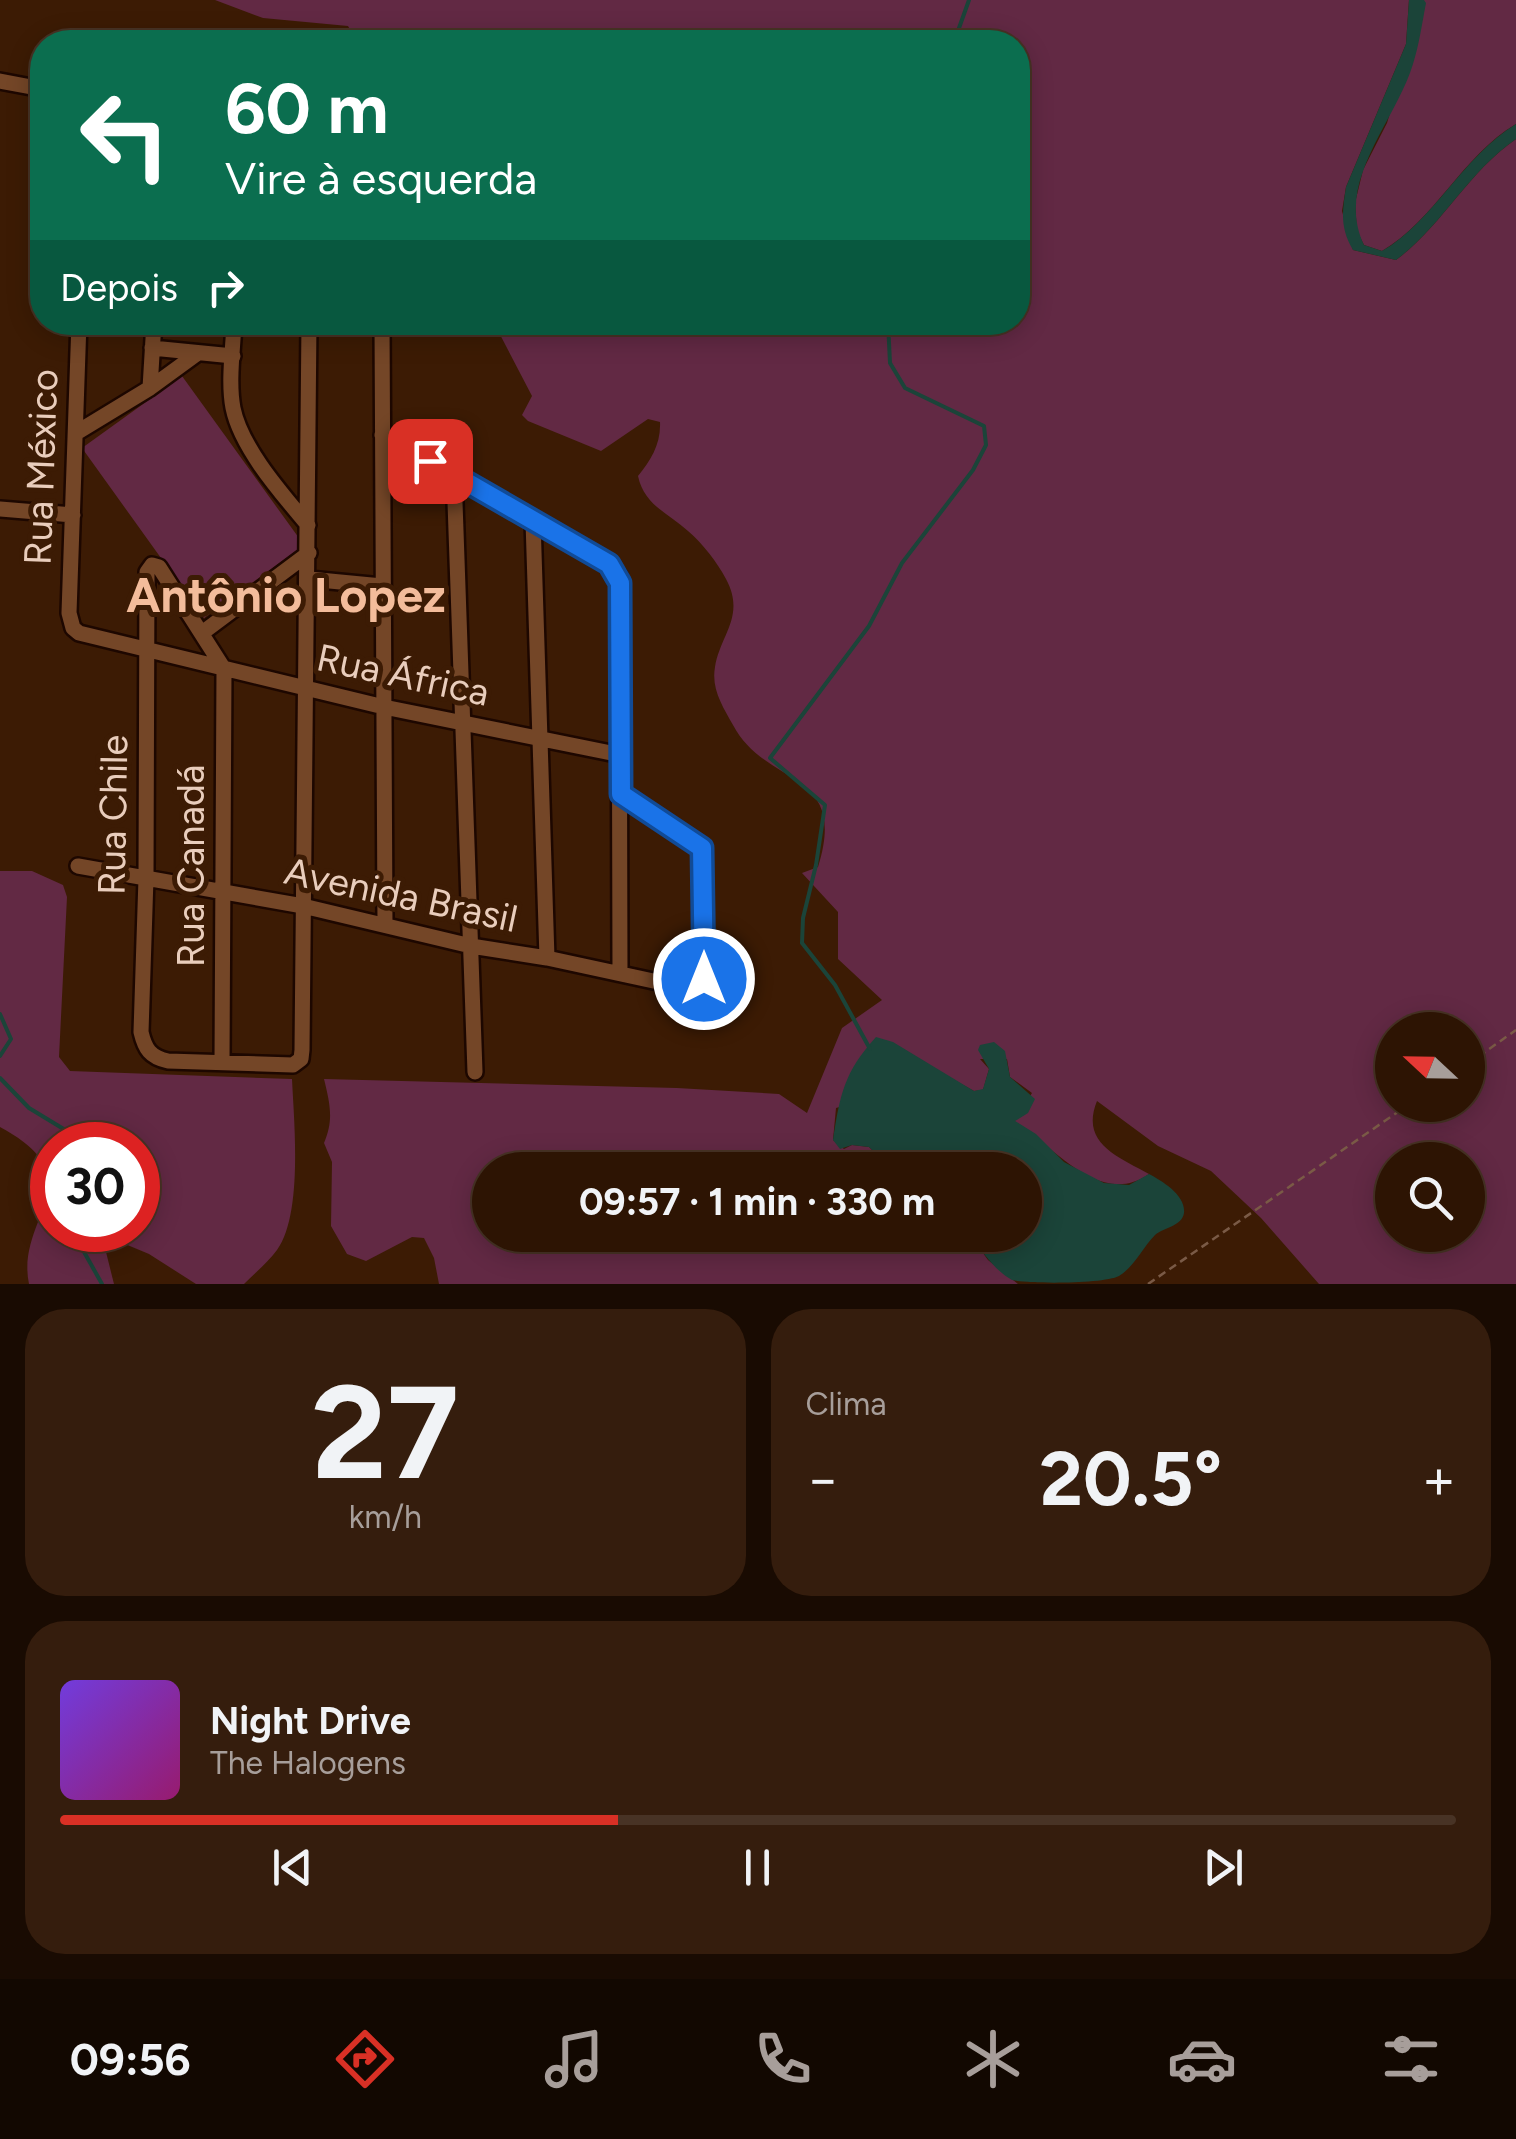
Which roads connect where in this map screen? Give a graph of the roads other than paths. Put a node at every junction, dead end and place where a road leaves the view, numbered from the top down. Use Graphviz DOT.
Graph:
graph roads {
  1 [pos="0,82"];
  2 [pos="30,87"];
  3 [pos="79,335"];
  4 [pos="153,335"];
  5 [pos="234,335"];
  6 [pos="310,335"];
  7 [pos="382,335"];
  8 [pos="152,348"];
  9 [pos="198,353"];
  10 [pos="233,356"];
  11 [pos="150,388"];
  12 [pos="76,433"];
  13 [pos="382,435"];
  14 [pos="454,474"];
  15 [pos="0,509"];
  16 [pos="73,515"];
  17 [pos="533,520"];
  18 [pos="308,525"];
  19 [pos="309,553"];
  20 [pos="309,579"];
  21 [pos="382,586"];
  22 [pos="68,614"];
  23 [pos="202,633"];
  24 [pos="147,652"];
  25 [pos="224,669"];
  26 [pos="305,688"];
  27 [pos="384,706"];
  28 [pos="462,721"];
  29 [pos="539,738"];
  30 [pos="621,755"];
  31 [pos="621,794"];
  32 [pos="78,866"];
  33 [pos="146,878"];
  34 [pos="223,892"];
  35 [pos="303,906"];
  36 [pos="385,924"];
  37 [pos="471,946"];
  38 [pos="547,958"];
  39 [pos="620,974"];
  40 [pos="222,1062"];
  41 [pos="475,1072"];
  1 -- 2 [label="street"];
  3 -- 12 [label="street, Rua México"];
  4 -- 8 [label="street"];
  5 -- 10 [label="street"];
  6 -- 18 [label="street"];
  7 -- 13 [label="street"];
  8 -- 9 [label="street"];
  8 -- 11 [label="street"];
  9 -- 10 [label="street"];
  9 -- 11 [label="street"];
  10 -- 18 [label="street"];
  11 -- 12 [label="street"];
  12 -- 16 [label="street, Rua México"];
  13 -- 14 [label="street"];
  13 -- 21 [label="street"];
  14 -- 17 [label="street"];
  14 -- 28 [label="street"];
  15 -- 16 [label="street"];
  16 -- 22 [label="street, Rua México"];
  17 -- 29 [label="street"];
  17 -- 30 [label="street"];
  18 -- 19 [label="street"];
  19 -- 20 [label="street"];
  19 -- 23 [label="street"];
  20 -- 21 [label="street"];
  20 -- 26 [label="street"];
  21 -- 27 [label="street"];
  22 -- 24 [label="street, Rua África"];
  23 -- 24 [label="street, Rua Chile"];
  23 -- 25 [label="street"];
  24 -- 25 [label="street, Rua África"];
  24 -- 33 [label="street, Rua Chile"];
  25 -- 26 [label="street, Rua África"];
  25 -- 34 [label="street, Rua Canadá"];
  26 -- 27 [label="street, Rua África"];
  26 -- 35 [label="street"];
  27 -- 28 [label="street, Rua África"];
  27 -- 36 [label="street"];
  28 -- 29 [label="street, Rua África"];
  28 -- 37 [label="street"];
  29 -- 30 [label="street, Rua África"];
  29 -- 38 [label="street"];
  30 -- 31 [label="street"];
  31 -- 39 [label="street"];
  31 -- 39 [label="street, Avenida Brasil"];
  32 -- 33 [label="street, Avenida Brasil"];
  33 -- 34 [label="street, Avenida Brasil"];
  33 -- 40 [label="street, Rua Chile"];
  34 -- 35 [label="street, Avenida Brasil"];
  34 -- 40 [label="street, Rua Canadá"];
  35 -- 36 [label="street, Avenida Brasil"];
  35 -- 40 [label="street"];
  36 -- 37 [label="street, Avenida Brasil"];
  37 -- 38 [label="street, Avenida Brasil"];
  37 -- 41 [label="street"];
  38 -- 39 [label="street, Avenida Brasil"];
}
